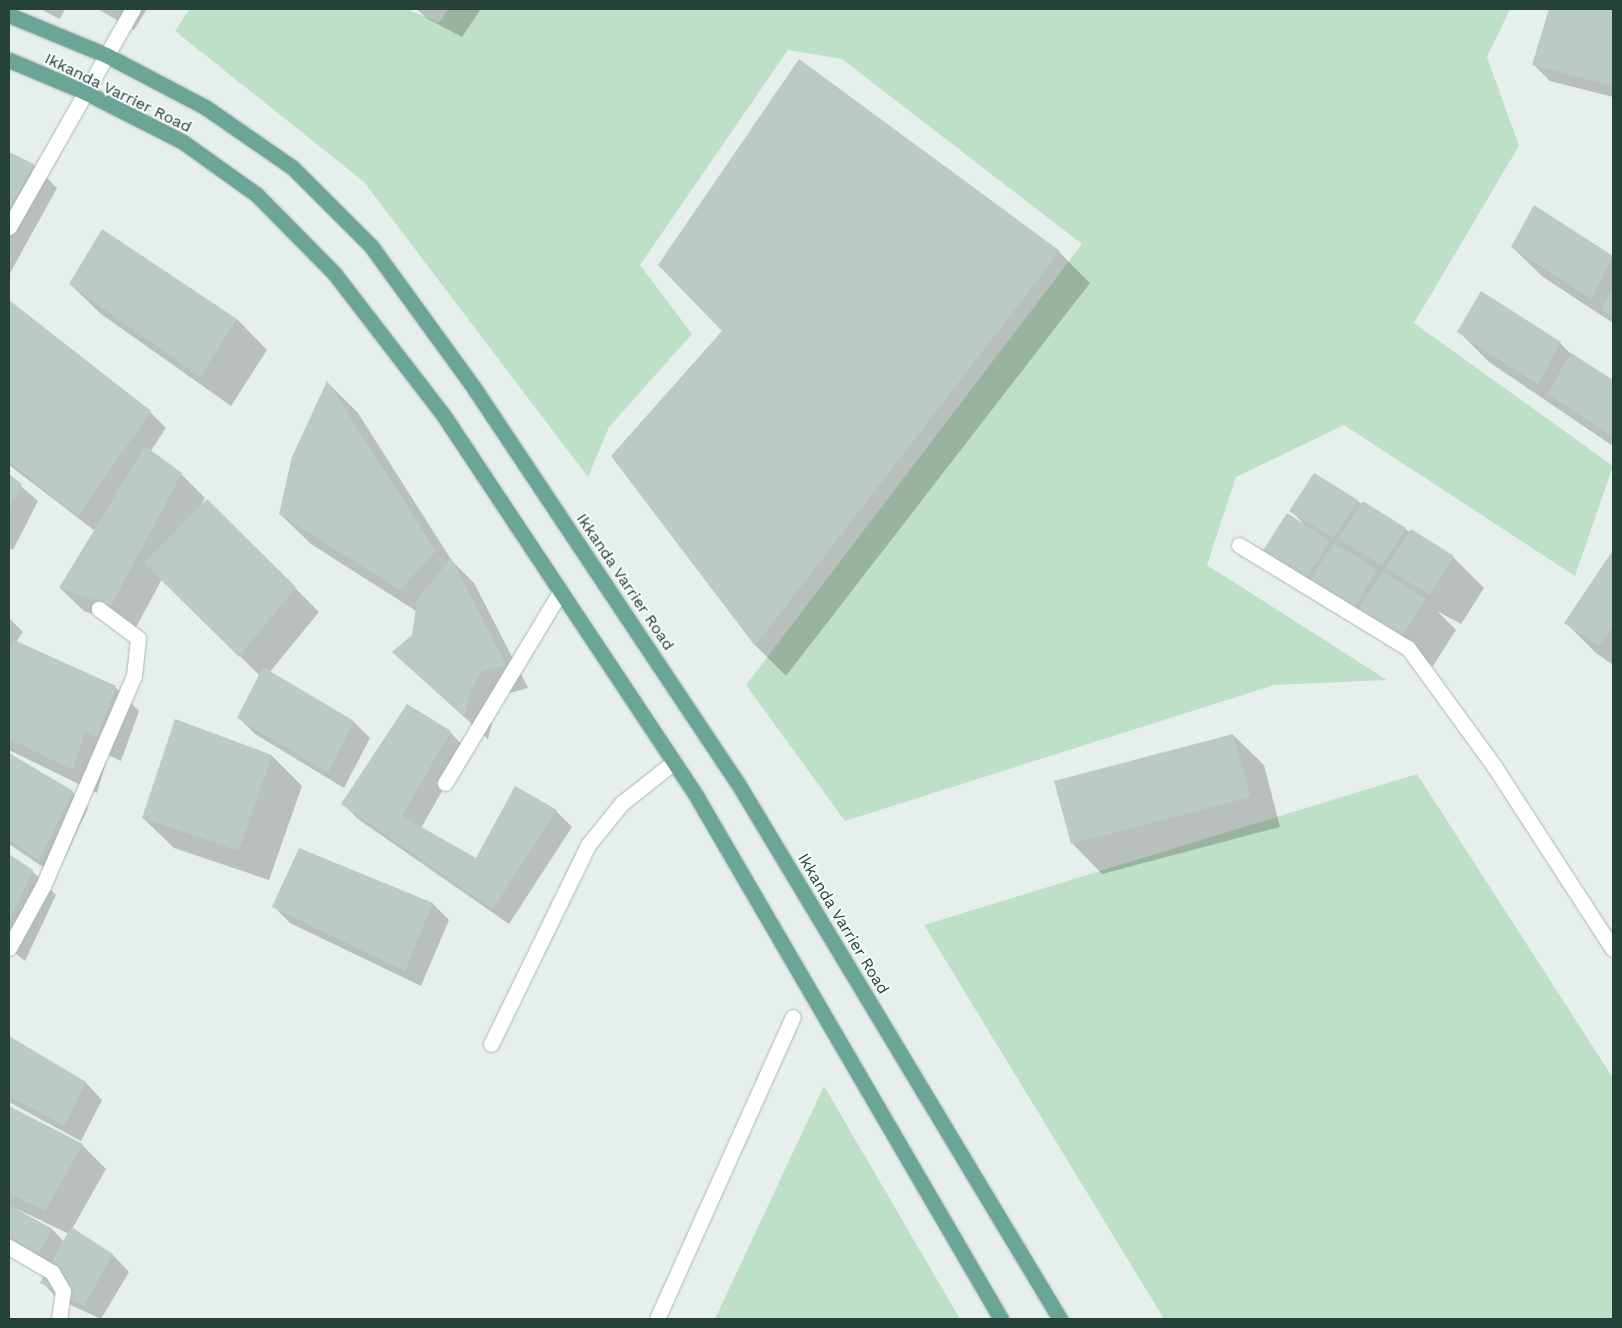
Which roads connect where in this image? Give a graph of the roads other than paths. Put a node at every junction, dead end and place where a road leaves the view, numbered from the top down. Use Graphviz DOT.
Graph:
graph roads {
  1 [pos="133,9"];
  2 [pos="9,16"];
  3 [pos="106,55"];
  4 [pos="9,60"];
  5 [pos="85,92"];
  6 [pos="9,227"];
  7 [pos="1238,545"];
  8 [pos="560,592"];
  9 [pos="99,609"];
  10 [pos="674,762"];
  11 [pos="444,783"];
  12 [pos="9,948"];
  13 [pos="1613,949"];
  14 [pos="793,1017"];
  15 [pos="491,1044"];
  16 [pos="9,1246"];
  17 [pos="59,1319"];
  18 [pos="657,1319"];
  19 [pos="1001,1319"];
  20 [pos="1060,1319"];
  1 -- 3 [label="street"];
  2 -- 3 [label="main road, Ikkanda Varrier Road"];
  3 -- 5 [label="street"];
  3 -- 20 [label="main road, Ikkanda Varrier Road"];
  4 -- 5 [label="main road, Ikkanda Varrier Road"];
  5 -- 6 [label="street"];
  5 -- 8 [label="main road, Ikkanda Varrier Road"];
  7 -- 13 [label="street"];
  8 -- 10 [label="main road, Ikkanda Varrier Road"];
  8 -- 11 [label="street"];
  9 -- 12 [label="street"];
  10 -- 15 [label="street"];
  10 -- 19 [label="main road, Ikkanda Varrier Road"];
  14 -- 18 [label="street"];
  16 -- 17 [label="street"];
}
